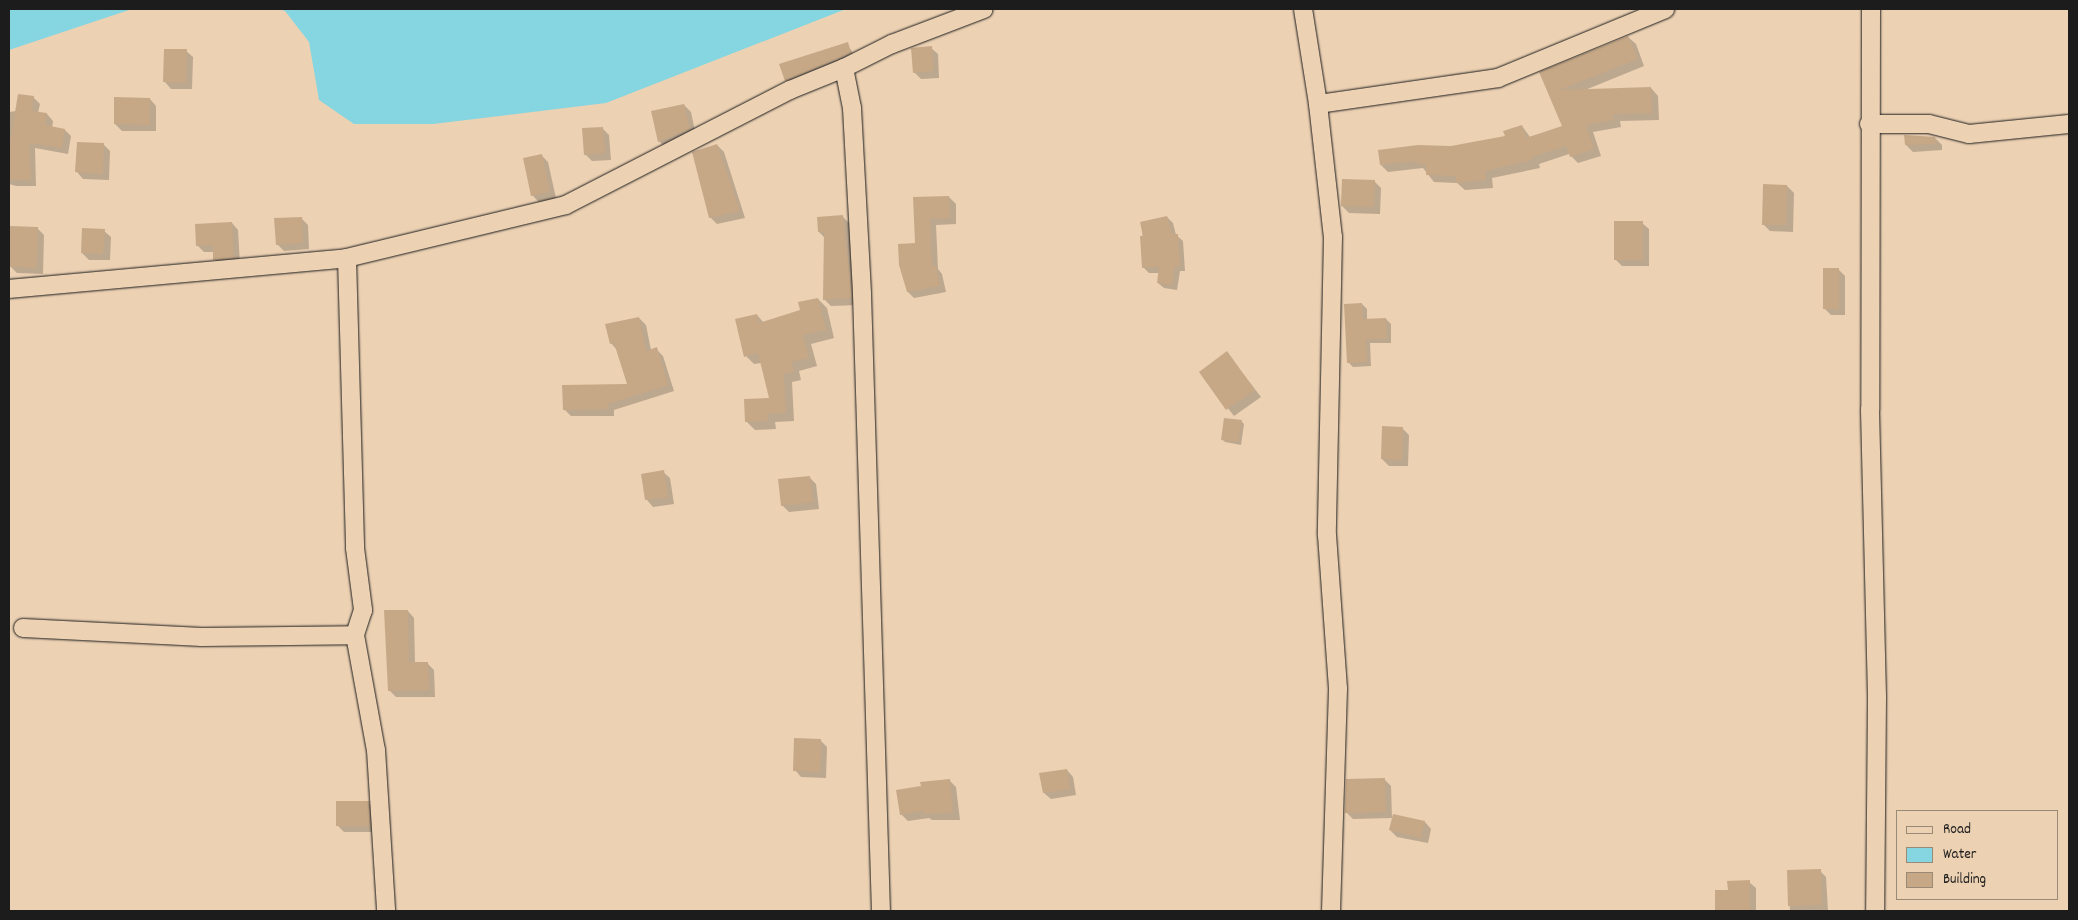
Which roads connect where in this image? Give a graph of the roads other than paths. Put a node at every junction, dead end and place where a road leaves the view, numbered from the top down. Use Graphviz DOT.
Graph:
graph roads {
  1 [pos="984,9"];
  2 [pos="1303,9"];
  3 [pos="1665,9"];
  4 [pos="1871,9"];
  5 [pos="844,68"];
  6 [pos="1318,104"];
  7 [pos="1869,124"];
  8 [pos="2069,124"];
  9 [pos="347,258"];
  10 [pos="9,289"];
  11 [pos="22,628"];
  12 [pos="356,635"];
  13 [pos="386,911"];
  14 [pos="881,911"];
  15 [pos="1331,911"];
  16 [pos="1875,911"];
  1 -- 5 [label="street"];
  2 -- 6 [label="street"];
  3 -- 6 [label="street"];
  4 -- 7 [label="street"];
  5 -- 9 [label="street"];
  5 -- 14 [label="street"];
  6 -- 15 [label="street"];
  7 -- 8 [label="street"];
  7 -- 16 [label="street"];
  9 -- 10 [label="street"];
  9 -- 12 [label="street"];
  11 -- 12 [label="street"];
  12 -- 13 [label="street"];
}
